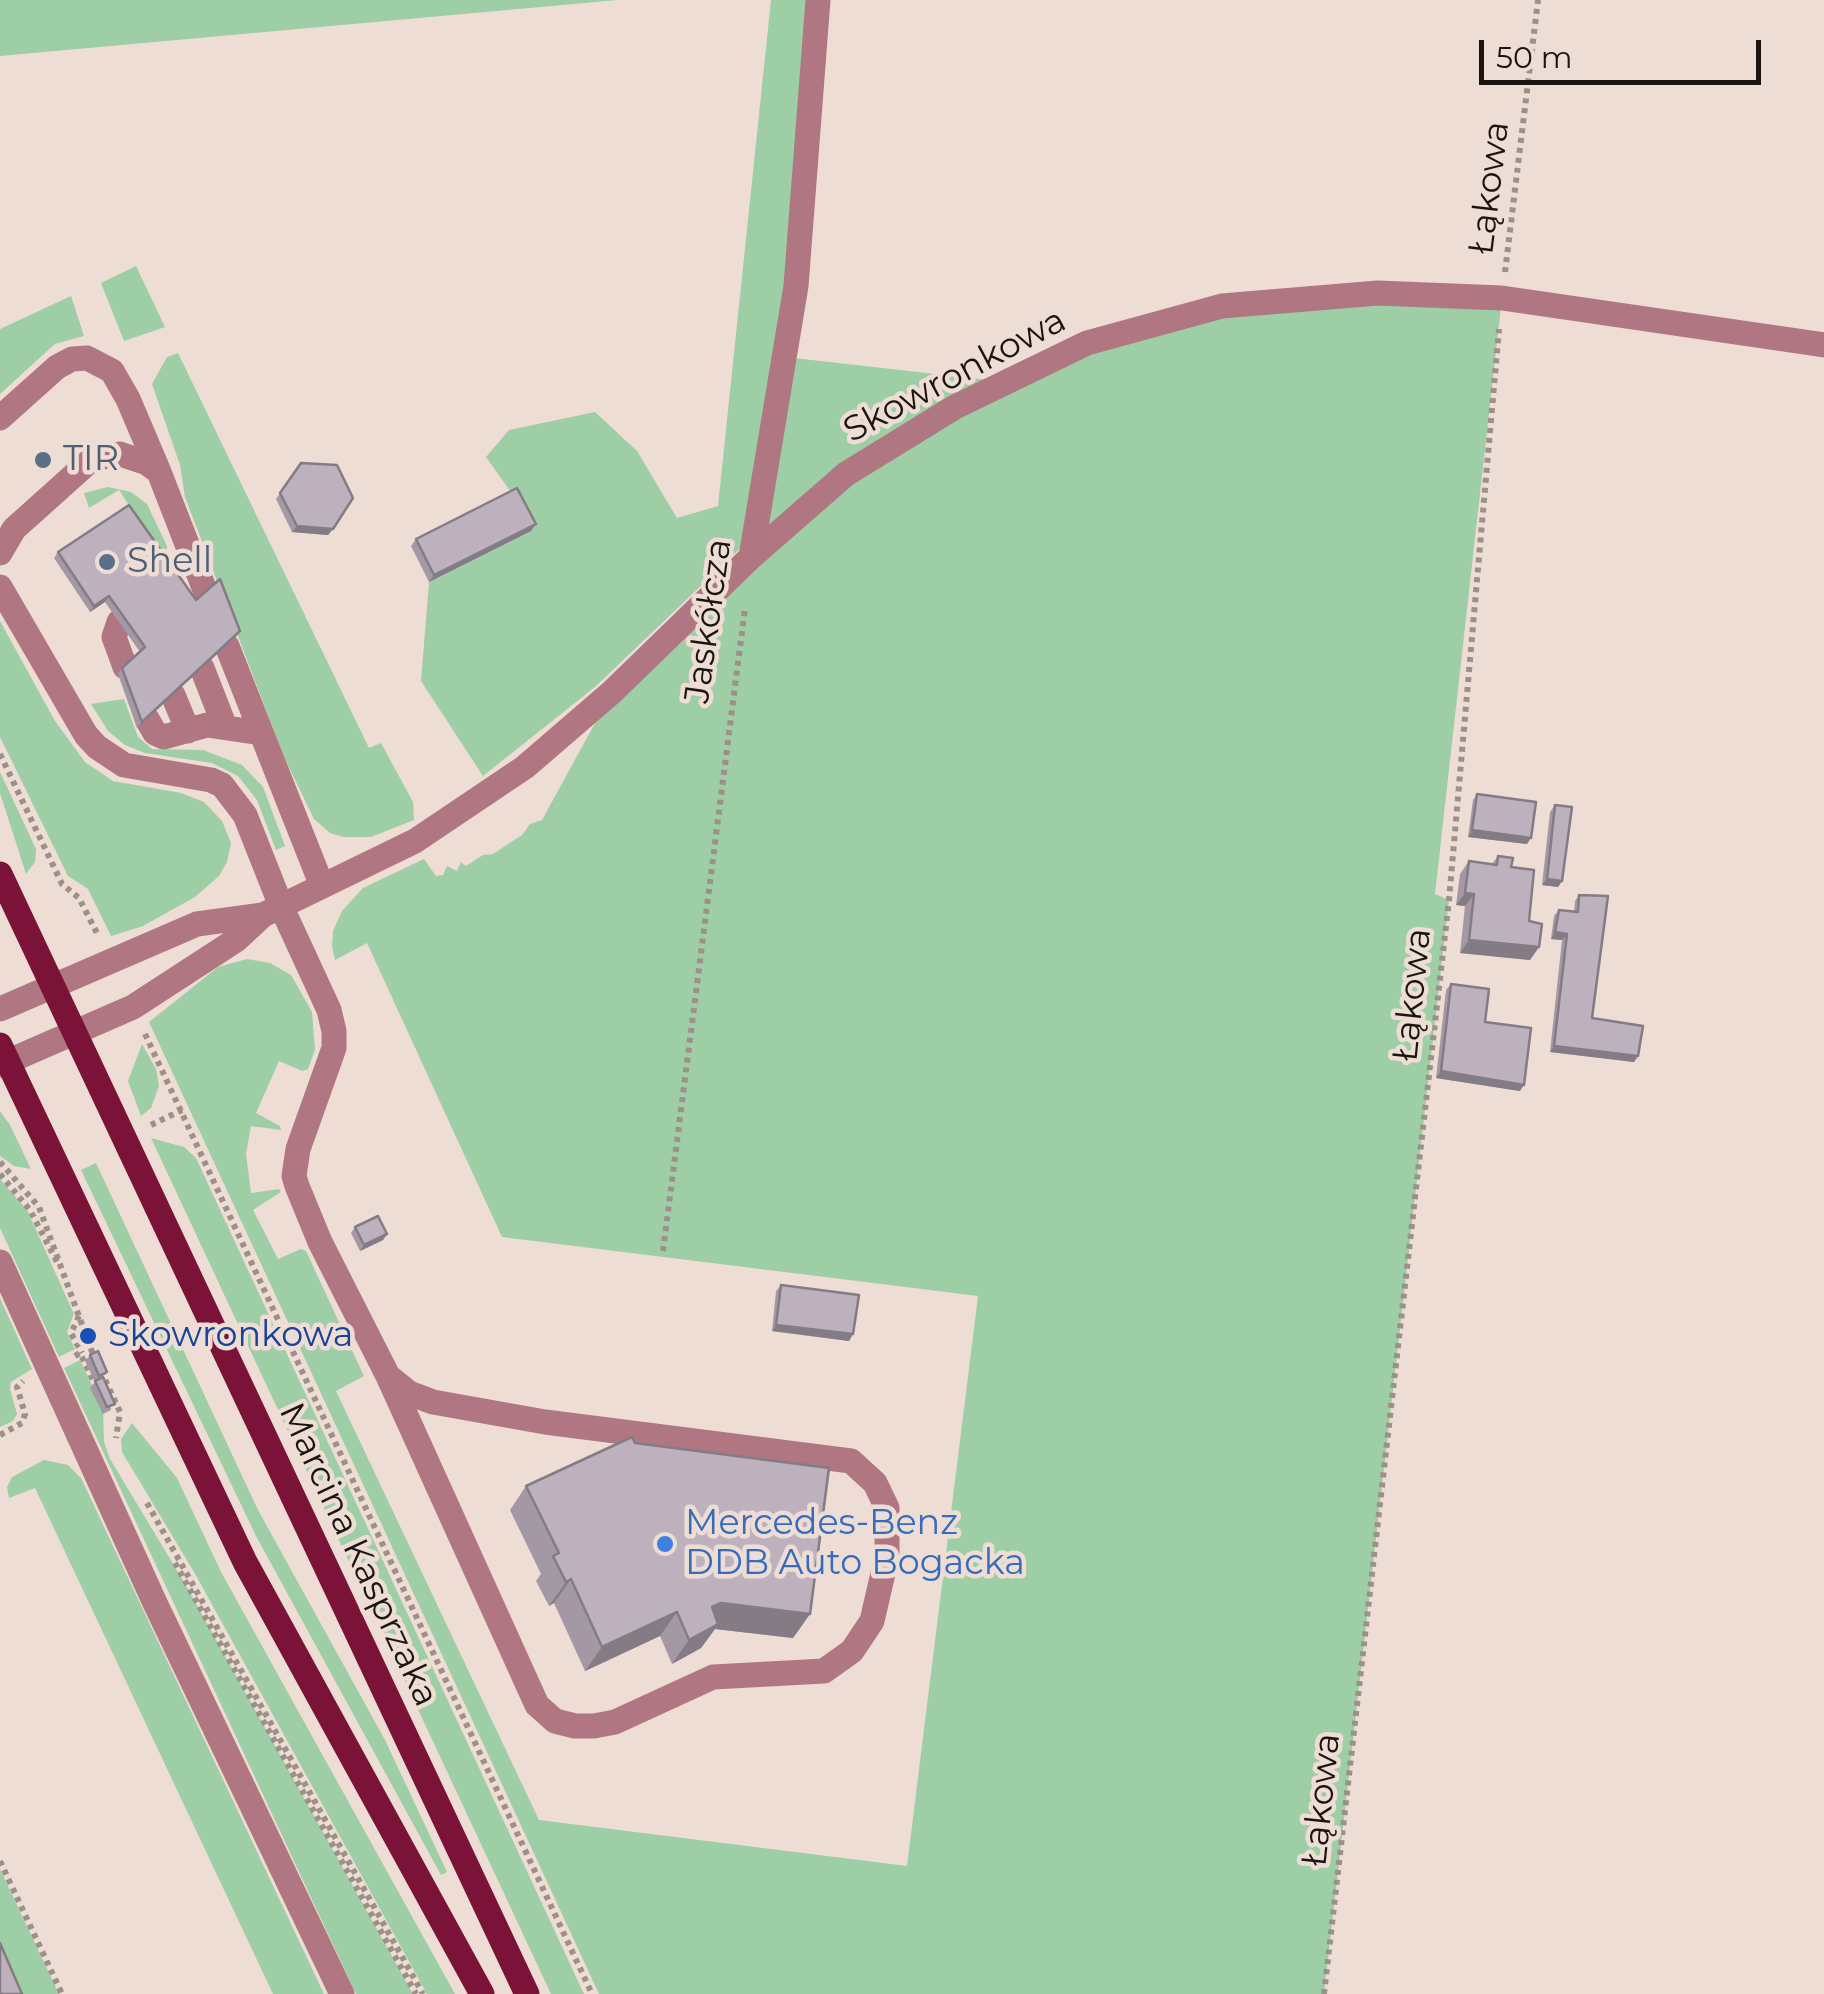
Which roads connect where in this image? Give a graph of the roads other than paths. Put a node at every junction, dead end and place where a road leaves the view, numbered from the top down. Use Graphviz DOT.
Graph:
graph roads {
  1 [pos="818,0"];
  2 [pos="1824,345"];
  3 [pos="0,418"];
  4 [pos="158,472"];
  5 [pos="190,550"];
  6 [pos="0,553"];
  7 [pos="752,557"];
  8 [pos="170,578"];
  9 [pos="0,588"];
  10 [pos="206,594"];
  11 [pos="119,622"];
  12 [pos="227,646"];
  13 [pos="126,667"];
  14 [pos="202,668"];
  15 [pos="173,695"];
  16 [pos="147,719"];
  17 [pos="226,727"];
  18 [pos="188,732"];
  19 [pos="260,734"];
  20 [pos="0,874"];
  21 [pos="322,886"];
  22 [pos="272,910"];
  23 [pos="52,984"];
  24 [pos="0,1009"];
  25 [pos="75,1033"];
  26 [pos="3,1057"];
  27 [pos="0,1262"];
  28 [pos="388,1376"];
  29 [pos="342,1994"];
  30 [pos="482,1994"];
  31 [pos="527,1994"];
  1 -- 7 [label="street, Jaskółcza"];
  2 -- 7 [label="street, Skowronkowa"];
  3 -- 4 [label="street"];
  4 -- 5 [label="street"];
  4 -- 6 [label="street"];
  5 -- 8 [label="street"];
  5 -- 10 [label="street"];
  7 -- 21 [label="street, Skowronkowa"];
  9 -- 22 [label="street"];
  11 -- 13 [label="street"];
  12 -- 19 [label="street"];
  14 -- 17 [label="street"];
  15 -- 18 [label="street"];
  16 -- 18 [label="street"];
  17 -- 18 [label="street"];
  17 -- 19 [label="street"];
  19 -- 21 [label="street"];
  20 -- 23 [label="main road, Marcina Kasprzaka"];
  21 -- 22 [label="street, Skowronkowa"];
  22 -- 23 [label="street, Skowronkowa"];
  22 -- 25 [label="street, Skowronkowa"];
  22 -- 28 [label="street"];
  23 -- 24 [label="street, Skowronkowa"];
  23 -- 25 [label="main road, Marcina Kasprzaka"];
  25 -- 26 [label="street, Skowronkowa"];
  25 -- 31 [label="main road, Marcina Kasprzaka"];
  26 -- 30 [label="main road"];
  27 -- 29 [label="street"];
  28 -- 28 [label="street"];
}
